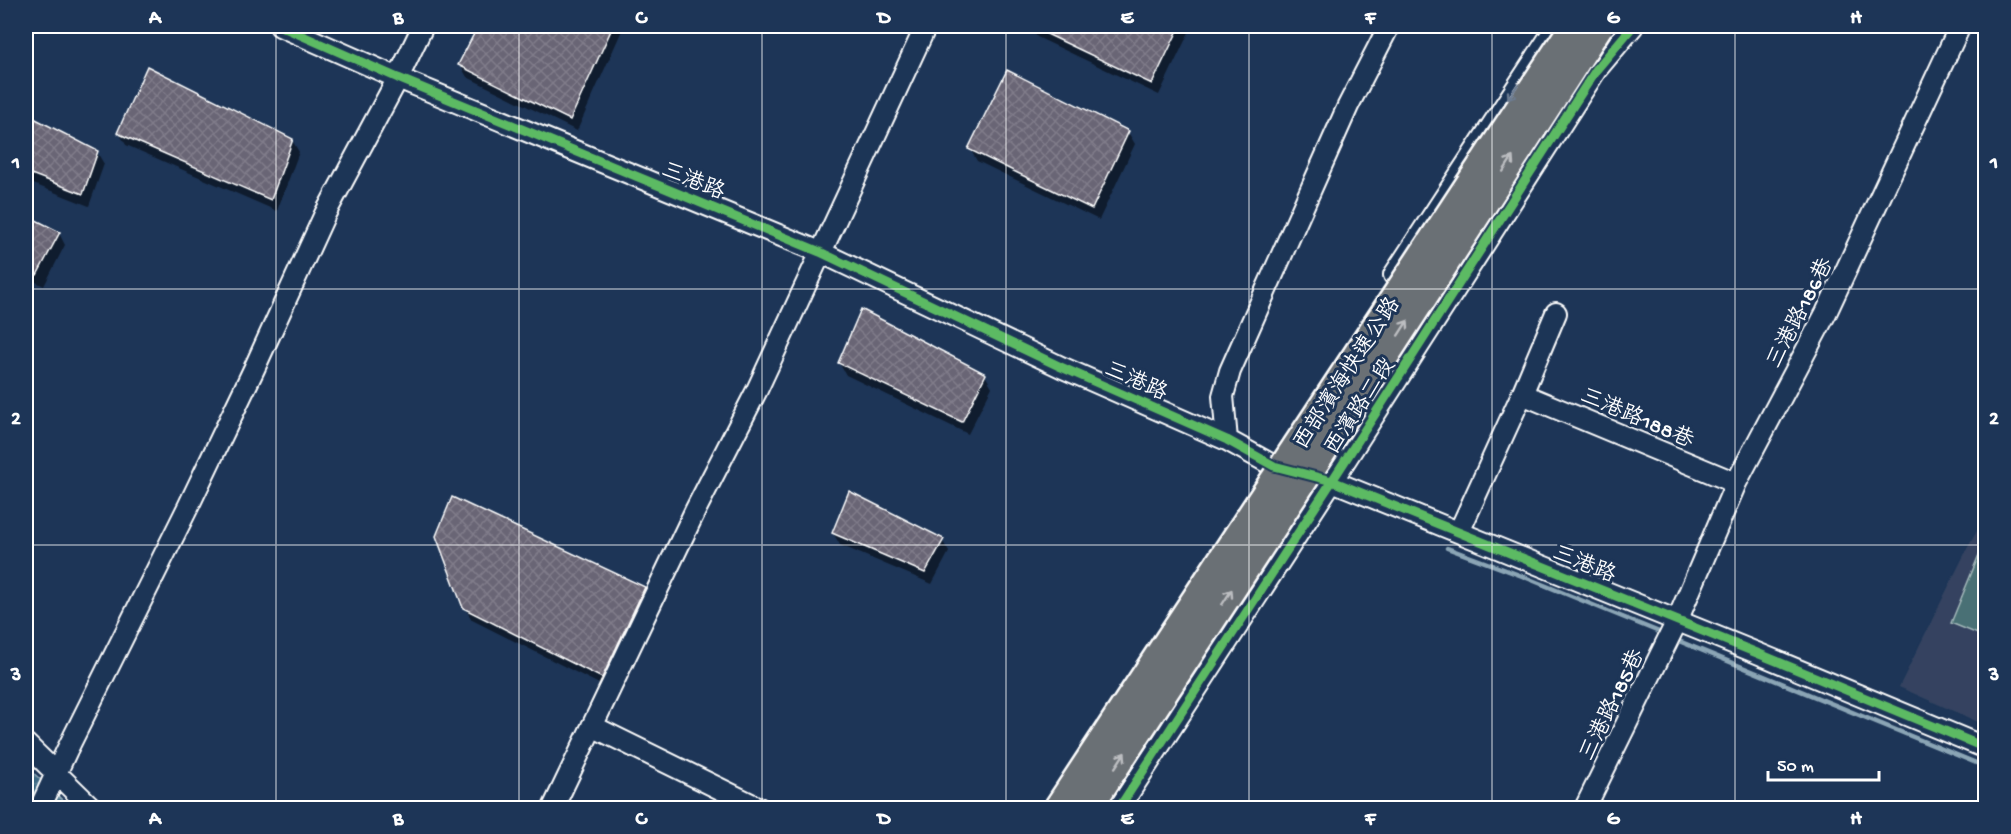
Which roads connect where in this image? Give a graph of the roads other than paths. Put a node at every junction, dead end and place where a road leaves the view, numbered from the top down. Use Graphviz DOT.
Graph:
graph roads {
  1 [pos="280,26"];
  2 [pos="423,26"];
  3 [pos="926,26"];
  4 [pos="1389,26"];
  5 [pos="1557,26"];
  6 [pos="1574,26"];
  7 [pos="1599,26"];
  8 [pos="1633,26"];
  9 [pos="1960,26"];
  10 [pos="398,78"];
  11 [pos="820,252"];
  12 [pos="1556,313"];
  13 [pos="1522,394"];
  14 [pos="1227,440"];
  15 [pos="1274,466"];
  16 [pos="1332,481"];
  17 [pos="1736,483"];
  18 [pos="1459,532"];
  19 [pos="1677,621"];
  20 [pos="592,726"];
  21 [pos="26,744"];
  22 [pos="1986,748"];
  23 [pos="53,780"];
  24 [pos="40,808"];
  25 [pos="92,808"];
  26 [pos="553,808"];
  27 [pos="759,808"];
  28 [pos="1044,808"];
  29 [pos="1058,808"];
  30 [pos="1088,808"];
  31 [pos="1119,808"];
  32 [pos="1585,808"];
  1 -- 10 [label="street, 三港路"];
  2 -- 10 [label="street"];
  3 -- 11 [label="street"];
  4 -- 14 [label="street"];
  5 -- 15 [label="street, 西濱路二段, one-way"];
  6 -- 29 [label="highway, 西部濱海快速公路, bridge"];
  30 -- 7 [label="highway, 西部濱海快速公路, one-way, bridge"];
  8 -- 16 [label="street, 西濱路二段"];
  9 -- 17 [label="street, 三港路186巷"];
  10 -- 11 [label="street, 三港路"];
  10 -- 23 [label="street"];
  11 -- 14 [label="street, 三港路"];
  11 -- 20 [label="street"];
  12 -- 13 [label="street"];
  13 -- 17 [label="street, 三港路188巷"];
  13 -- 18 [label="street"];
  14 -- 15 [label="street, 三港路"];
  15 -- 16 [label="street, 三港路"];
  15 -- 28 [label="street, 西濱路二段"];
  16 -- 18 [label="street, 三港路"];
  16 -- 31 [label="street, 西濱路二段"];
  17 -- 19 [label="street, 三港路186巷"];
  18 -- 19 [label="street, 三港路"];
  19 -- 22 [label="street, 三港路"];
  19 -- 32 [label="street, 三港路185巷"];
  20 -- 26 [label="street"];
  20 -- 27 [label="street"];
  21 -- 23 [label="street"];
  23 -- 24 [label="street"];
  23 -- 25 [label="street"];
}
